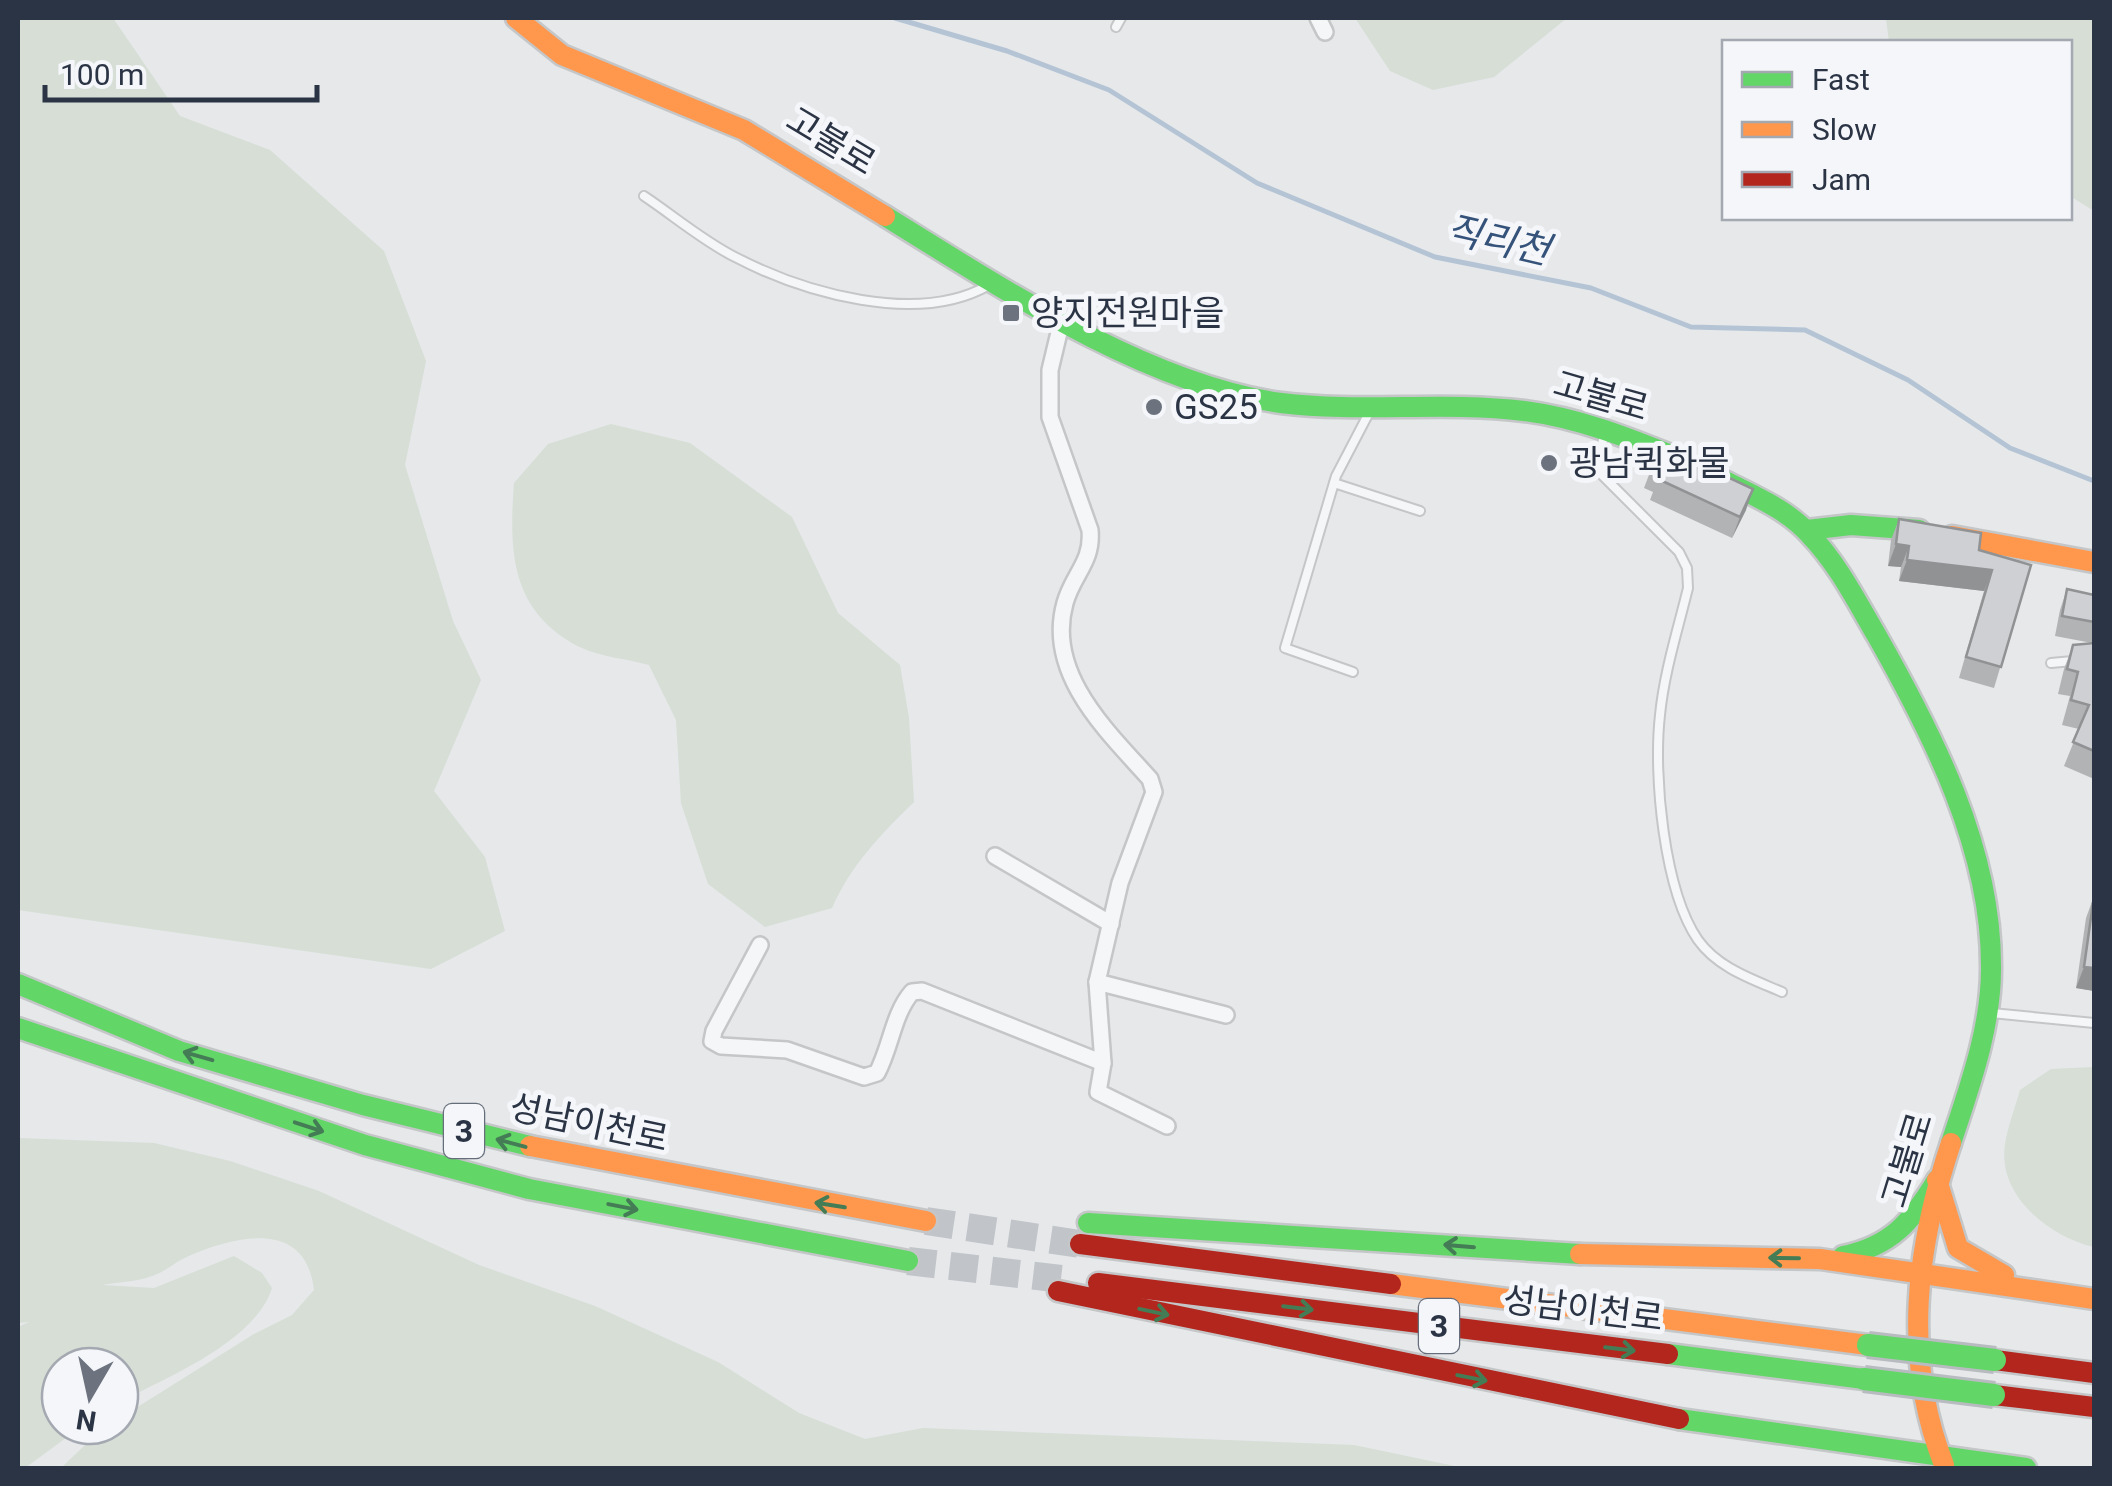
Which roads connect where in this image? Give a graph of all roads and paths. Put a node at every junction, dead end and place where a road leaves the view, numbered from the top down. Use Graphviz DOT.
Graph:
graph roads {
  1 [pos="516,18"];
  2 [pos="1121,18"];
  3 [pos="1116,27"];
  4 [pos="644,196"];
  5 [pos="993,283"];
  6 [pos="1062,320"];
  7 [pos="1374,403"];
  8 [pos="1606,429"];
  9 [pos="1334,483"];
  10 [pos="1420,511"];
  11 [pos="1807,530"];
  12 [pos="2094,562"];
  13 [pos="2094,660"];
  14 [pos="2051,663"];
  15 [pos="1354,672"];
  16 [pos="995,856"];
  17 [pos="1111,924"];
  18 [pos="760,945"];
  19 [pos="1097,982"];
  20 [pos="18,984"];
  21 [pos="1782,992"];
  22 [pos="1987,1012"];
  23 [pos="1226,1015"];
  24 [pos="2094,1024"];
  25 [pos="18,1028"];
  26 [pos="1103,1063"];
  27 [pos="1166,1126"];
  28 [pos="1937,1180"];
  29 [pos="926,1221"];
  30 [pos="1820,1259"];
  31 [pos="908,1261"];
  32 [pos="1916,1272"];
  33 [pos="2038,1290"];
  34 [pos="2094,1299"];
  35 [pos="2094,1373"];
  36 [pos="2094,1408"];
  37 [pos="1824,1444"];
  38 [pos="1944,1464"];
  39 [pos="1893,1468"];
  40 [pos="2026,1468"];
  1 -- 5 [label="main road, 고불로"];
  2 -- 3 [label="lane"];
  4 -- 5 [label="lane"];
  5 -- 6 [label="main road, 고불로"];
  6 -- 7 [label="main road, 고불로"];
  6 -- 17 [label="street"];
  7 -- 8 [label="main road, 고불로"];
  7 -- 9 [label="lane"];
  8 -- 11 [label="main road, 고불로"];
  8 -- 21 [label="lane"];
  9 -- 10 [label="lane"];
  9 -- 15 [label="lane"];
  11 -- 12 [label="main road"];
  11 -- 22 [label="main road, 고불로"];
  13 -- 14 [label="lane"];
  16 -- 17 [label="street"];
  17 -- 19 [label="street"];
  18 -- 26 [label="street"];
  19 -- 23 [label="street"];
  19 -- 26 [label="street"];
  29 -- 20 [label="main road, 성남이천로 / 3, one-way"];
  22 -- 24 [label="lane"];
  22 -- 28 [label="main road, 고불로"];
  25 -- 31 [label="main road, 3, one-way"];
  26 -- 27 [label="street"];
  28 -- 30 [label="main road"];
  28 -- 32 [label="main road, 고불로"];
  28 -- 33 [label="main road"];
  30 -- 32 [label="main road"];
  30 -- 35 [label="main road, 성남이천로 / 3, one-way, bridge"];
  32 -- 33 [label="main road"];
  32 -- 38 [label="main road, 고불로"];
  33 -- 34 [label="main road"];
  36 -- 37 [label="main road, 성남이천로 / 3, bridge"];
  37 -- 38 [label="main road"];
  37 -- 39 [label="main road"];
  38 -- 40 [label="main road"];
}
